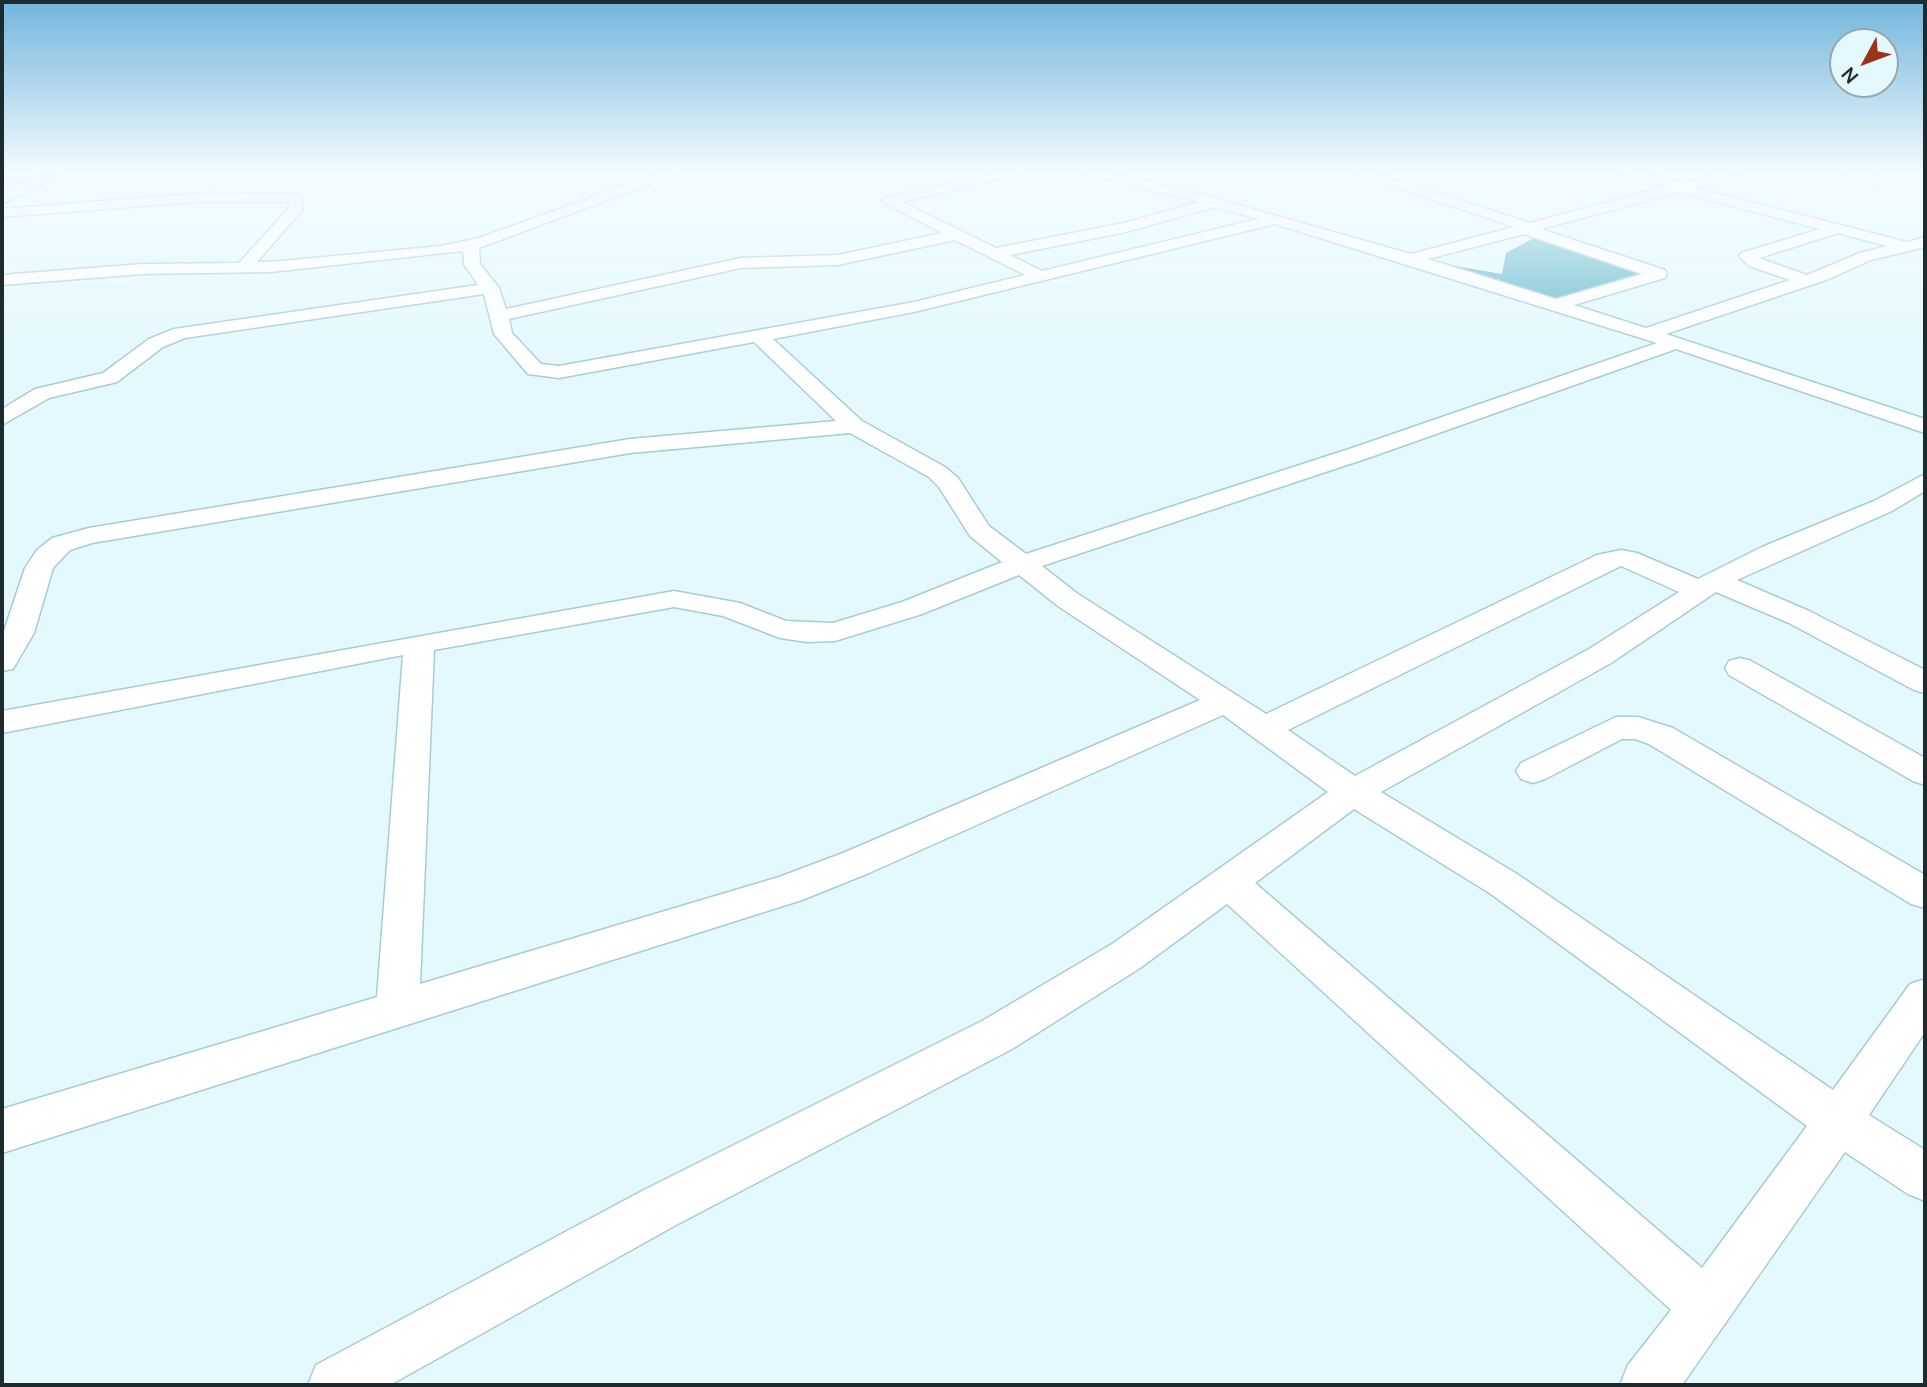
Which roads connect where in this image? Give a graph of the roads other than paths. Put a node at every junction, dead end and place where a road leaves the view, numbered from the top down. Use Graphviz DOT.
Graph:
graph roads {
  1 [pos="270,238"];
  2 [pos="494,238"];
  3 [pos="944,238"];
  4 [pos="963,238"];
  5 [pos="1070,238"];
  6 [pos="1198,238"];
  7 [pos="1339,238"];
  8 [pos="1494,238"];
  9 [pos="1553,238"];
  10 [pos="1809,238"];
  11 [pos="1878,238"];
  12 [pos="471,246"];
  13 [pos="1920,247"];
  14 [pos="996,253"];
  15 [pos="1411,259"];
  16 [pos="243,268"];
  17 [pos="1040,276"];
  18 [pos="2,280"];
  19 [pos="1807,281"];
  20 [pos="490,288"];
  21 [pos="1556,305"];
  22 [pos="498,316"];
  23 [pos="757,334"];
  24 [pos="1646,334"];
  25 [pos="1676,343"];
  26 [pos="2,418"];
  27 [pos="854,426"];
  28 [pos="1925,426"];
  29 [pos="1925,481"];
  30 [pos="1022,564"];
  31 [pos="1707,586"];
  32 [pos="419,643"];
  33 [pos="2,662"];
  34 [pos="1740,668"];
  35 [pos="1925,683"];
  36 [pos="1225,702"];
  37 [pos="2,722"];
  38 [pos="1264,728"];
  39 [pos="1533,771"];
  40 [pos="1925,773"];
  41 [pos="1353,792"];
  42 [pos="1228,882"];
  43 [pos="1925,893"];
  44 [pos="1925,997"];
  45 [pos="397,1010"];
  46 [pos="1837,1120"];
  47 [pos="2,1131"];
  48 [pos="1925,1177"];
  49 [pos="1707,1307"];
  50 [pos="336,1385"];
  51 [pos="1648,1385"];
  1 -- 16 [label="street"];
  2 -- 12 [label="street"];
  3 -- 22 [label="street"];
  4 -- 14 [label="street"];
  5 -- 14 [label="street"];
  6 -- 17 [label="street"];
  7 -- 15 [label="street"];
  8 -- 15 [label="street"];
  9 -- 21 [label="street"];
  10 -- 19 [label="street"];
  11 -- 13 [label="street"];
  12 -- 16 [label="street"];
  12 -- 20 [label="street"];
  13 -- 19 [label="street"];
  14 -- 17 [label="street"];
  15 -- 21 [label="street"];
  16 -- 18 [label="street"];
  17 -- 23 [label="street"];
  19 -- 24 [label="street"];
  20 -- 22 [label="street"];
  20 -- 26 [label="street"];
  21 -- 24 [label="street"];
  22 -- 23 [label="street"];
  23 -- 27 [label="street"];
  24 -- 25 [label="street"];
  25 -- 28 [label="street"];
  25 -- 30 [label="street"];
  27 -- 30 [label="street"];
  27 -- 33 [label="street"];
  29 -- 31 [label="street"];
  30 -- 32 [label="street"];
  30 -- 36 [label="street"];
  31 -- 35 [label="street"];
  31 -- 38 [label="street"];
  31 -- 41 [label="street"];
  32 -- 37 [label="street"];
  32 -- 45 [label="street"];
  34 -- 40 [label="street"];
  36 -- 38 [label="street"];
  36 -- 45 [label="street"];
  38 -- 41 [label="street"];
  39 -- 43 [label="street"];
  41 -- 42 [label="street"];
  41 -- 46 [label="street"];
  42 -- 49 [label="street"];
  42 -- 50 [label="street"];
  44 -- 46 [label="street"];
  45 -- 47 [label="street"];
  46 -- 48 [label="street"];
  46 -- 49 [label="street"];
  49 -- 51 [label="street"];
}
